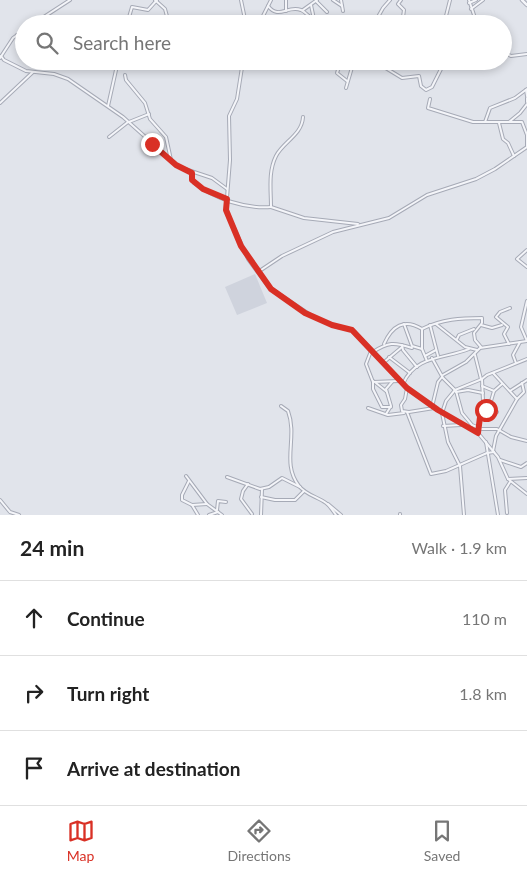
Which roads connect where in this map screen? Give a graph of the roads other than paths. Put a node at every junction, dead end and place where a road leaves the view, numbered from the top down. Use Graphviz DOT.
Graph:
graph roads {
  1 [pos="70,0"];
  2 [pos="156,0"];
  3 [pos="241,0"];
  4 [pos="271,0"];
  5 [pos="286,0"];
  6 [pos="333,0"];
  7 [pos="341,0"];
  8 [pos="390,0"];
  9 [pos="401,0"];
  10 [pos="450,0"];
  11 [pos="476,0"];
  12 [pos="483,0"];
  13 [pos="522,0"];
  14 [pos="315,1"];
  15 [pos="469,2"];
  16 [pos="311,5"];
  17 [pos="527,5"];
  18 [pos="268,6"];
  19 [pos="342,6"];
  20 [pos="343,10"];
  21 [pos="471,10"];
  22 [pos="286,11"];
  23 [pos="302,11"];
  24 [pos="327,12"];
  25 [pos="47,15"];
  26 [pos="130,15"];
  27 [pos="167,15"];
  28 [pos="244,15"];
  29 [pos="264,15"];
  30 [pos="308,15"];
  31 [pos="313,15"];
  32 [pos="379,15"];
  33 [pos="403,15"];
  34 [pos="446,15"];
  35 [pos="473,15"];
  36 [pos="15,38"];
  37 [pos="527,54"];
  38 [pos="512,56"];
  39 [pos="1,57"];
  40 [pos="15,65"];
  41 [pos="28,70"];
  42 [pos="116,70"];
  43 [pos="241,70"];
  44 [pos="338,70"];
  45 [pos="350,70"];
  46 [pos="389,70"];
  47 [pos="440,70"];
  48 [pos="33,72"];
  49 [pos="125,75"];
  50 [pos="347,81"];
  51 [pos="346,88"];
  52 [pos="526,90"];
  53 [pos="527,97"];
  54 [pos="430,99"];
  55 [pos="0,103"];
  56 [pos="527,103"];
  57 [pos="108,106"];
  58 [pos="149,114"];
  59 [pos="303,117"];
  60 [pos="128,122"];
  61 [pos="485,122"];
  62 [pos="499,122"];
  63 [pos="509,122"];
  64 [pos="527,135"];
  65 [pos="109,137"];
  66 [pos="527,147"];
  67 [pos="514,156"];
  68 [pos="171,160"];
  69 [pos="192,173"];
  70 [pos="227,189"];
  71 [pos="227,199"];
  72 [pos="271,208"];
  73 [pos="360,224"];
  74 [pos="527,250"];
  75 [pos="527,267"];
  76 [pos="258,272"];
  77 [pos="527,301"];
  78 [pos="510,308"];
  79 [pos="436,323"];
  80 [pos="404,324"];
  81 [pos="430,325"];
  82 [pos="480,325"];
  83 [pos="504,325"];
  84 [pos="422,329"];
  85 [pos="475,329"];
  86 [pos="458,339"];
  87 [pos="527,341"];
  88 [pos="520,342"];
  89 [pos="384,344"];
  90 [pos="509,344"];
  91 [pos="402,346"];
  92 [pos="413,347"];
  93 [pos="469,348"];
  94 [pos="481,348"];
  95 [pos="422,349"];
  96 [pos="436,350"];
  97 [pos="477,350"];
  98 [pos="372,351"];
  99 [pos="475,354"];
  100 [pos="425,356"];
  101 [pos="438,356"];
  102 [pos="389,357"];
  103 [pos="432,358"];
  104 [pos="527,359"];
  105 [pos="427,361"];
  106 [pos="383,362"];
  107 [pos="516,363"];
  108 [pos="417,367"];
  109 [pos="410,373"];
  110 [pos="493,373"];
  111 [pos="442,376"];
  112 [pos="482,379"];
  113 [pos="527,380"];
  114 [pos="393,381"];
  115 [pos="399,381"];
  116 [pos="374,382"];
  117 [pos="522,383"];
  118 [pos="403,384"];
  119 [pos="503,384"];
  120 [pos="482,386"];
  121 [pos="407,388"];
  122 [pos="386,391"];
  123 [pos="456,391"];
  124 [pos="494,391"];
  125 [pos="510,392"];
  126 [pos="483,393"];
  127 [pos="517,399"];
  128 [pos="483,402"];
  129 [pos="281,406"];
  130 [pos="391,407"];
  131 [pos="368,408"];
  132 [pos="433,408"];
  133 [pos="481,409"];
  134 [pos="406,412"];
  135 [pos="497,412"];
  136 [pos="442,413"];
  137 [pos="386,414"];
  138 [pos="462,425"];
  139 [pos="444,426"];
  140 [pos="477,428"];
  141 [pos="499,430"];
  142 [pos="478,433"];
  143 [pos="527,441"];
  144 [pos="486,442"];
  145 [pos="493,452"];
  146 [pos="488,453"];
  147 [pos="490,460"];
  148 [pos="500,460"];
  149 [pos="527,463"];
  150 [pos="459,464"];
  151 [pos="186,476"];
  152 [pos="227,477"];
  153 [pos="527,478"];
  154 [pos="508,479"];
  155 [pos="189,481"];
  156 [pos="510,482"];
  157 [pos="248,484"];
  158 [pos="300,487"];
  159 [pos="262,489"];
  160 [pos="304,491"];
  161 [pos="527,494"];
  162 [pos="261,497"];
  163 [pos="0,500"];
  164 [pos="226,502"];
  165 [pos="207,504"];
  166 [pos="327,504"];
  167 [pos="192,505"];
  168 [pos="253,509"];
  169 [pos="218,512"];
  170 [pos="507,513"];
  171 [pos="19,515"];
  172 [pos="198,515"];
  173 [pos="209,515"];
  174 [pos="222,515"];
  175 [pos="252,515"];
  176 [pos="262,515"];
  177 [pos="336,515"];
  178 [pos="341,515"];
  179 [pos="464,515"];
  180 [pos="498,515"];
  1 -- 25 [label="street"];
  2 -- 26 [label="street"];
  2 -- 27 [label="street"];
  3 -- 28 [label="street"];
  4 -- 18 [label="street"];
  5 -- 22 [label="street"];
  6 -- 19 [label="street"];
  7 -- 19 [label="street"];
  8 -- 32 [label="street"];
  9 -- 33 [label="street"];
  10 -- 34 [label="street"];
  11 -- 15 [label="street"];
  12 -- 21 [label="street"];
  13 -- 17 [label="street"];
  14 -- 16 [label="street"];
  14 -- 24 [label="street"];
  15 -- 21 [label="street"];
  16 -- 23 [label="street"];
  16 -- 31 [label="street"];
  18 -- 22 [label="street"];
  18 -- 29 [label="street"];
  19 -- 20 [label="street"];
  21 -- 35 [label="street"];
  22 -- 23 [label="street"];
  23 -- 30 [label="street"];
  36 -- 39 [label="street"];
  37 -- 38 [label="street"];
  39 -- 40 [label="street"];
  41 -- 48 [label="street"];
  42 -- 57 [label="street"];
  43 -- 70 [label="street"];
  44 -- 50 [label="street"];
  45 -- 50 [label="street"];
  46 -- 47 [label="street"];
  48 -- 55 [label="street"];
  48 -- 57 [label="street"];
  49 -- 58 [label="street"];
  50 -- 51 [label="street"];
  52 -- 53 [label="street"];
  52 -- 61 [label="street"];
  53 -- 56 [label="street"];
  54 -- 61 [label="street"];
  56 -- 63 [label="street"];
  57 -- 60 [label="street"];
  58 -- 60 [label="street"];
  58 -- 68 [label="street"];
  59 -- 72 [label="street"];
  60 -- 65 [label="street"];
  60 -- 68 [label="street"];
  61 -- 62 [label="street"];
  62 -- 63 [label="street"];
  62 -- 67 [label="street"];
  63 -- 64 [label="street"];
  64 -- 66 [label="street"];
  66 -- 67 [label="street"];
  67 -- 73 [label="street"];
  68 -- 69 [label="street"];
  69 -- 70 [label="street"];
  69 -- 71 [label="street"];
  70 -- 71 [label="street"];
  71 -- 72 [label="street"];
  71 -- 76 [label="street"];
  72 -- 73 [label="street"];
  73 -- 76 [label="street"];
  74 -- 75 [label="street"];
  76 -- 98 [label="street"];
  77 -- 87 [label="street"];
  78 -- 83 [label="street"];
  79 -- 81 [label="street"];
  79 -- 82 [label="street"];
  79 -- 86 [label="street"];
  80 -- 84 [label="street"];
  80 -- 89 [label="street"];
  80 -- 92 [label="street"];
  81 -- 84 [label="street"];
  81 -- 96 [label="street"];
  82 -- 83 [label="street"];
  82 -- 85 [label="street"];
  83 -- 90 [label="street"];
  84 -- 95 [label="street"];
  85 -- 86 [label="street"];
  85 -- 94 [label="street"];
  86 -- 93 [label="street"];
  87 -- 88 [label="street"];
  88 -- 90 [label="street"];
  88 -- 107 [label="street"];
  89 -- 91 [label="street"];
  89 -- 98 [label="street"];
  90 -- 94 [label="street"];
  91 -- 92 [label="street"];
  91 -- 102 [label="street"];
  91 -- 108 [label="street"];
  92 -- 95 [label="street"];
  93 -- 97 [label="street"];
  93 -- 101 [label="street"];
  94 -- 97 [label="street"];
  95 -- 100 [label="street"];
  96 -- 100 [label="street"];
  96 -- 101 [label="street"];
  97 -- 99 [label="street"];
  98 -- 106 [label="street"];
  98 -- 116 [label="street"];
  99 -- 111 [label="street"];
  99 -- 112 [label="street"];
  100 -- 105 [label="street"];
  101 -- 103 [label="street"];
  102 -- 106 [label="street"];
  102 -- 109 [label="street"];
  103 -- 105 [label="street"];
  103 -- 111 [label="street"];
  104 -- 107 [label="street"];
  105 -- 108 [label="street"];
  106 -- 115 [label="street"];
  107 -- 110 [label="street"];
  108 -- 109 [label="street"];
  109 -- 118 [label="street"];
  110 -- 112 [label="street"];
  110 -- 119 [label="street"];
  111 -- 123 [label="street"];
  111 -- 132 [label="street"];
  112 -- 120 [label="street"];
  112 -- 123 [label="street"];
  113 -- 117 [label="street"];
  114 -- 115 [label="street"];
  114 -- 116 [label="street"];
  114 -- 122 [label="street"];
  115 -- 118 [label="street"];
  116 -- 122 [label="street"];
  116 -- 130 [label="street"];
  117 -- 125 [label="street"];
  117 -- 127 [label="street"];
  118 -- 121 [label="street"];
  119 -- 124 [label="street"];
  119 -- 125 [label="street"];
  120 -- 124 [label="street"];
  120 -- 126 [label="street"];
  121 -- 132 [label="street"];
  121 -- 134 [label="street"];
  122 -- 130 [label="street"];
  123 -- 126 [label="street"];
  123 -- 136 [label="street"];
  123 -- 140 [label="street"];
  124 -- 128 [label="street"];
  125 -- 127 [label="street"];
  126 -- 128 [label="street"];
  127 -- 141 [label="street"];
  128 -- 133 [label="street"];
  129 -- 158 [label="street"];
  130 -- 137 [label="street"];
  131 -- 137 [label="street"];
  132 -- 134 [label="street"];
  132 -- 136 [label="street"];
  133 -- 135 [label="street"];
  133 -- 140 [label="street"];
  134 -- 137 [label="street"];
  134 -- 150 [label="street"];
  136 -- 138 [label="street"];
  136 -- 139 [label="street"];
  138 -- 139 [label="street"];
  138 -- 142 [label="street"];
  139 -- 150 [label="street"];
  140 -- 141 [label="street"];
  140 -- 142 [label="street"];
  141 -- 143 [label="street"];
  141 -- 145 [label="street"];
  142 -- 144 [label="street"];
  144 -- 145 [label="street"];
  144 -- 146 [label="street"];
  145 -- 146 [label="street"];
  145 -- 147 [label="street"];
  145 -- 148 [label="street"];
  146 -- 147 [label="street"];
  146 -- 150 [label="street"];
  147 -- 180 [label="street"];
  148 -- 149 [label="street"];
  148 -- 154 [label="street"];
  150 -- 179 [label="street"];
  151 -- 155 [label="street"];
  152 -- 157 [label="street"];
  153 -- 154 [label="street"];
  154 -- 156 [label="street"];
  155 -- 165 [label="street"];
  155 -- 167 [label="street"];
  156 -- 161 [label="street"];
  156 -- 170 [label="street"];
  157 -- 159 [label="street"];
  157 -- 175 [label="street"];
  158 -- 159 [label="street"];
  158 -- 160 [label="street"];
  159 -- 162 [label="street"];
  160 -- 162 [label="street"];
  160 -- 166 [label="street"];
  162 -- 176 [label="street"];
  163 -- 171 [label="street"];
  164 -- 169 [label="street"];
  165 -- 167 [label="street"];
  165 -- 169 [label="street"];
  166 -- 177 [label="street"];
  166 -- 178 [label="street"];
  167 -- 172 [label="street"];
  168 -- 175 [label="street"];
  169 -- 173 [label="street"];
  169 -- 174 [label="street"];
}
